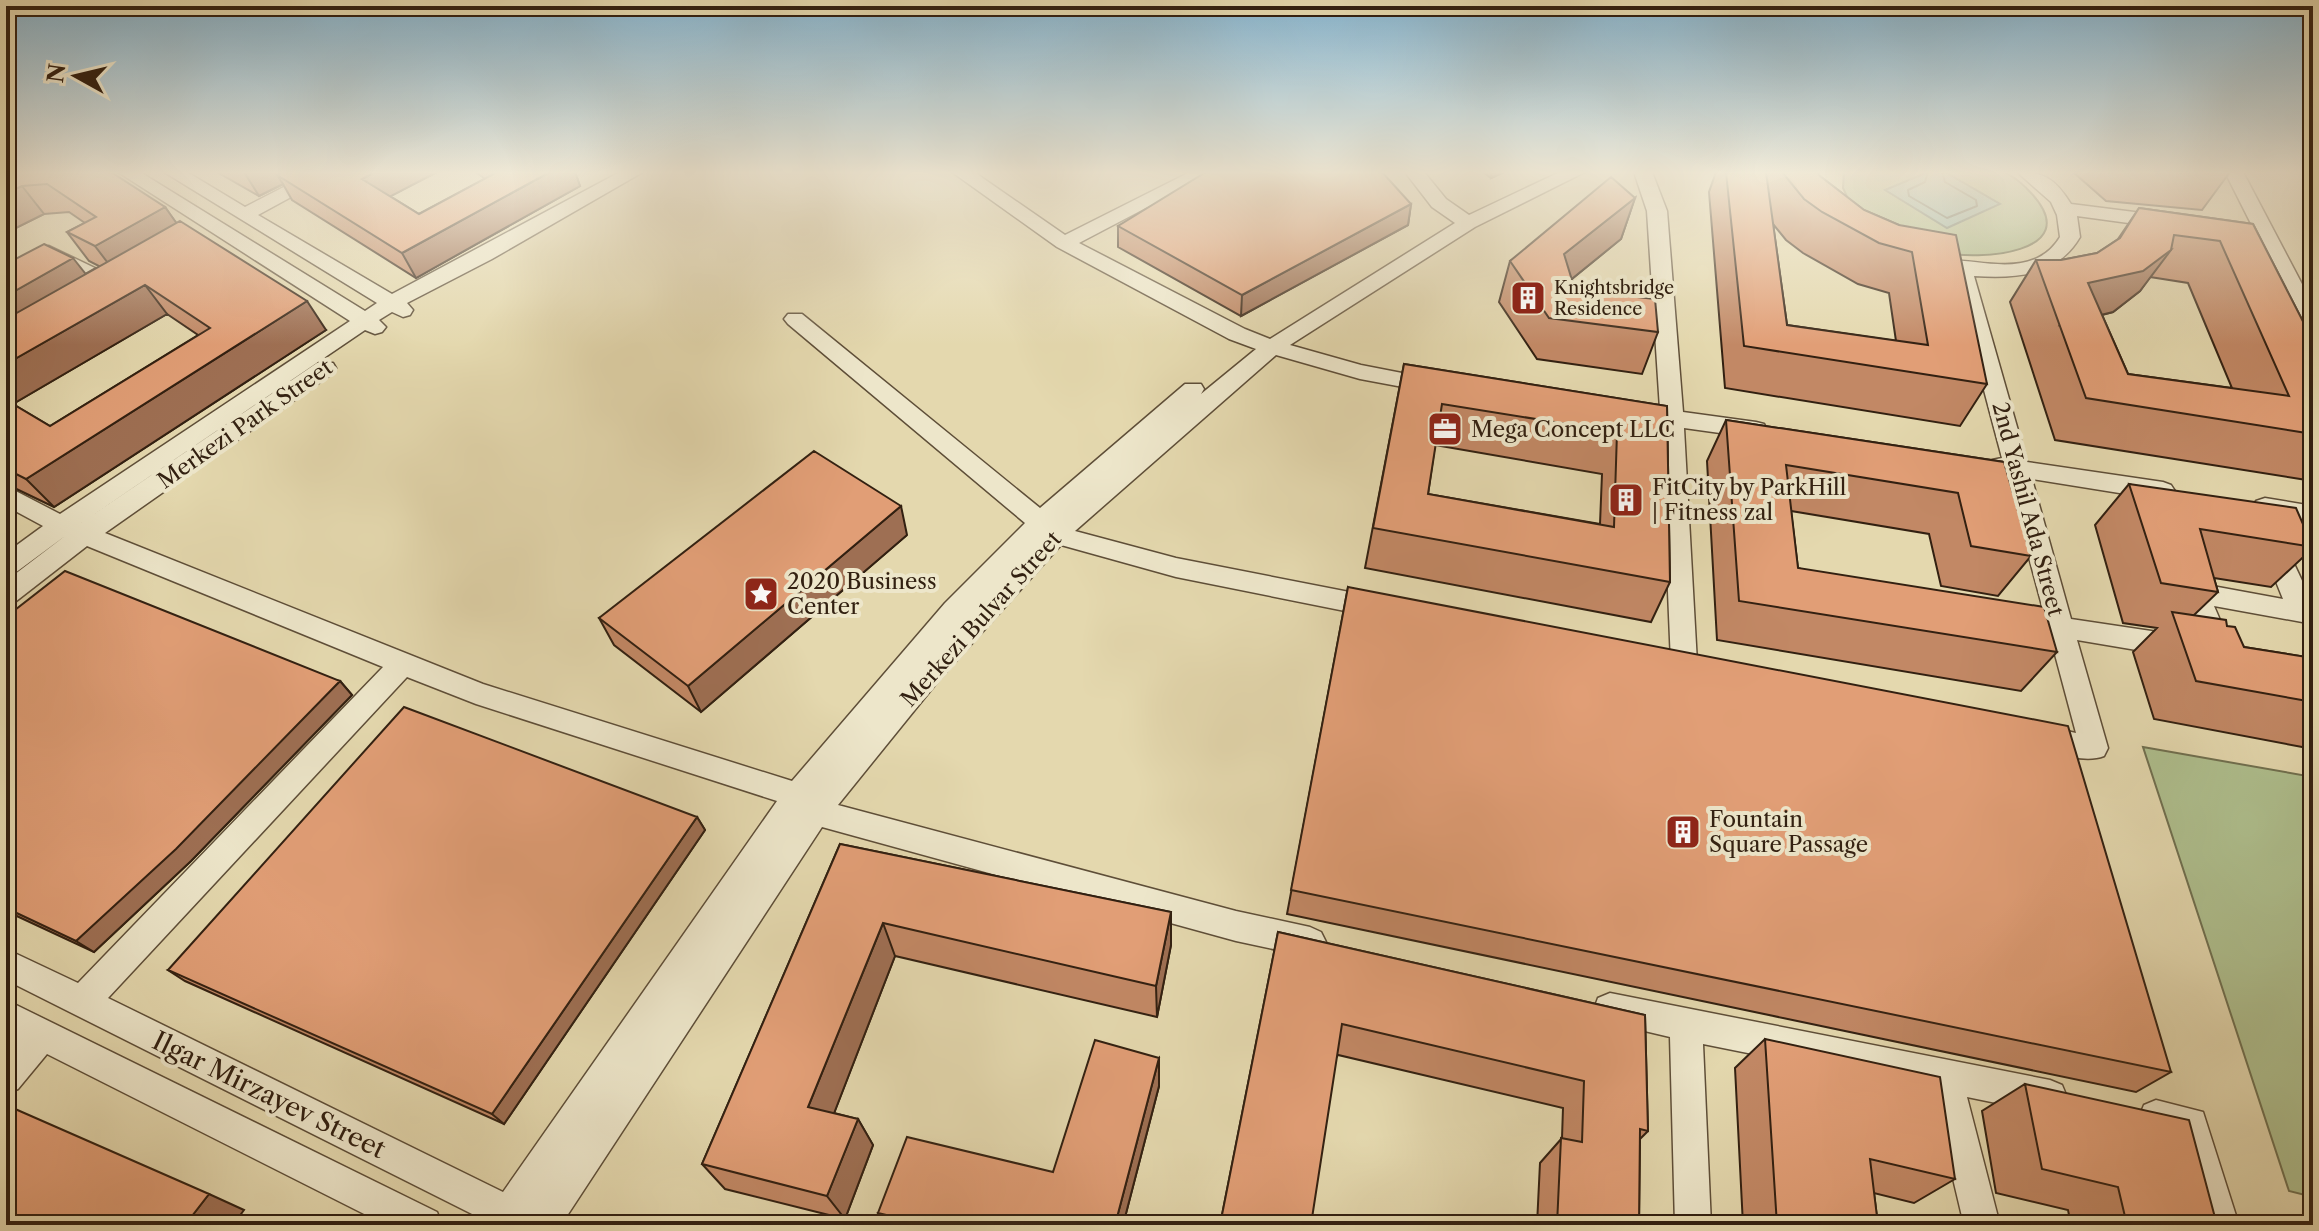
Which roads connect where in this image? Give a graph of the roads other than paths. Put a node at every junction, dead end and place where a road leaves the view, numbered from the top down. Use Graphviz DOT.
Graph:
graph roads {
  1 [pos="215,229"];
  2 [pos="267,229"];
  3 [pos="525,229"];
  4 [pos="1044,229"];
  5 [pos="1091,229"];
  6 [pos="1442,229"];
  7 [pos="1658,229"];
  8 [pos="2069,229"];
  9 [pos="2264,229"];
  10 [pos="190,243"];
  11 [pos="1064,243"];
  12 [pos="45,250"];
  13 [pos="1920,260"];
  14 [pos="1962,269"];
  15 [pos="92,300"];
  16 [pos="398,308"];
  17 [pos="795,319"];
  18 [pos="2313,325"];
  19 [pos="372,326"];
  20 [pos="1262,343"];
  21 [pos="1456,389"];
  22 [pos="1606,410"];
  23 [pos="1672,419"];
  24 [pos="1772,432"];
  25 [pos="1973,461"];
  26 [pos="2017,468"];
  27 [pos="2179,493"];
  28 [pos="6,495"];
  29 [pos="2313,515"];
  30 [pos="1048,528"];
  31 [pos="72,530"];
  32 [pos="6,566"];
  33 [pos="6,595"];
  34 [pos="1402,612"];
  35 [pos="2307,613"];
  36 [pos="2060,627"];
  37 [pos="1652,658"];
  38 [pos="1684,663"];
  39 [pos="401,665"];
  40 [pos="1714,670"];
  41 [pos="2018,733"];
  42 [pos="806,804"];
  43 [pos="1345,950"];
  44 [pos="6,964"];
  45 [pos="1578,1001"];
  46 [pos="82,1002"];
  47 [pos="6,1016"];
  48 [pos="1686,1025"];
  49 [pos="42,1035"];
  50 [pos="1945,1076"];
  51 [pos="6,1077"];
  52 [pos="2083,1103"];
  53 [pos="2129,1112"];
  54 [pos="521,1222"];
  55 [pos="424,1225"];
  56 [pos="1693,1225"];
  57 [pos="1982,1225"];
  58 [pos="2221,1225"];
  1 -- 10 [label="street"];
  1 -- 19 [label="street"];
  2 -- 16 [label="street"];
  3 -- 16 [label="street, Merkezi Park Street"];
  4 -- 11 [label="street"];
  5 -- 11 [label="street"];
  6 -- 20 [label="street, Merkezi Bulvar Street"];
  7 -- 23 [label="street"];
  8 -- 14 [label="street"];
  9 -- 18 [label="street"];
  11 -- 20 [label="street"];
  12 -- 15 [label="street"];
  13 -- 14 [label="street"];
  14 -- 26 [label="street, 2nd Yashil Ada Street"];
  16 -- 19 [label="street, Merkezi Park Street"];
  17 -- 30 [label="street"];
  19 -- 31 [label="street, Merkezi Park Street"];
  20 -- 21 [label="street"];
  20 -- 30 [label="street, Merkezi Bulvar Street"];
  22 -- 23 [label="street"];
  23 -- 24 [label="street"];
  23 -- 38 [label="street"];
  25 -- 26 [label="street"];
  26 -- 27 [label="street"];
  26 -- 36 [label="street, 2nd Yashil Ada Street"];
  28 -- 31 [label="street"];
  29 -- 35 [label="street"];
  30 -- 34 [label="street"];
  30 -- 42 [label="street, Merkezi Bulvar Street"];
  31 -- 32 [label="street, Merkezi Park Street"];
  31 -- 33 [label="street, Merkezi Park Street"];
  31 -- 39 [label="street"];
  35 -- 36 [label="street"];
  36 -- 41 [label="street, 2nd Yashil Ada Street"];
  37 -- 38 [label="street"];
  38 -- 40 [label="street"];
  39 -- 42 [label="street"];
  39 -- 46 [label="street"];
  42 -- 43 [label="street"];
  42 -- 54 [label="street, Merkezi Bulvar Street"];
  44 -- 46 [label="street, Ilgar Mirzayev Street"];
  45 -- 48 [label="street"];
  46 -- 54 [label="street, Ilgar Mirzayev Street"];
  47 -- 49 [label="street, Ilgar Mirzayev Street"];
  48 -- 50 [label="street"];
  48 -- 56 [label="street"];
  49 -- 51 [label="street"];
  49 -- 55 [label="street, Ilgar Mirzayev Street"];
  50 -- 52 [label="street"];
  50 -- 57 [label="street"];
  53 -- 58 [label="street"];
}
